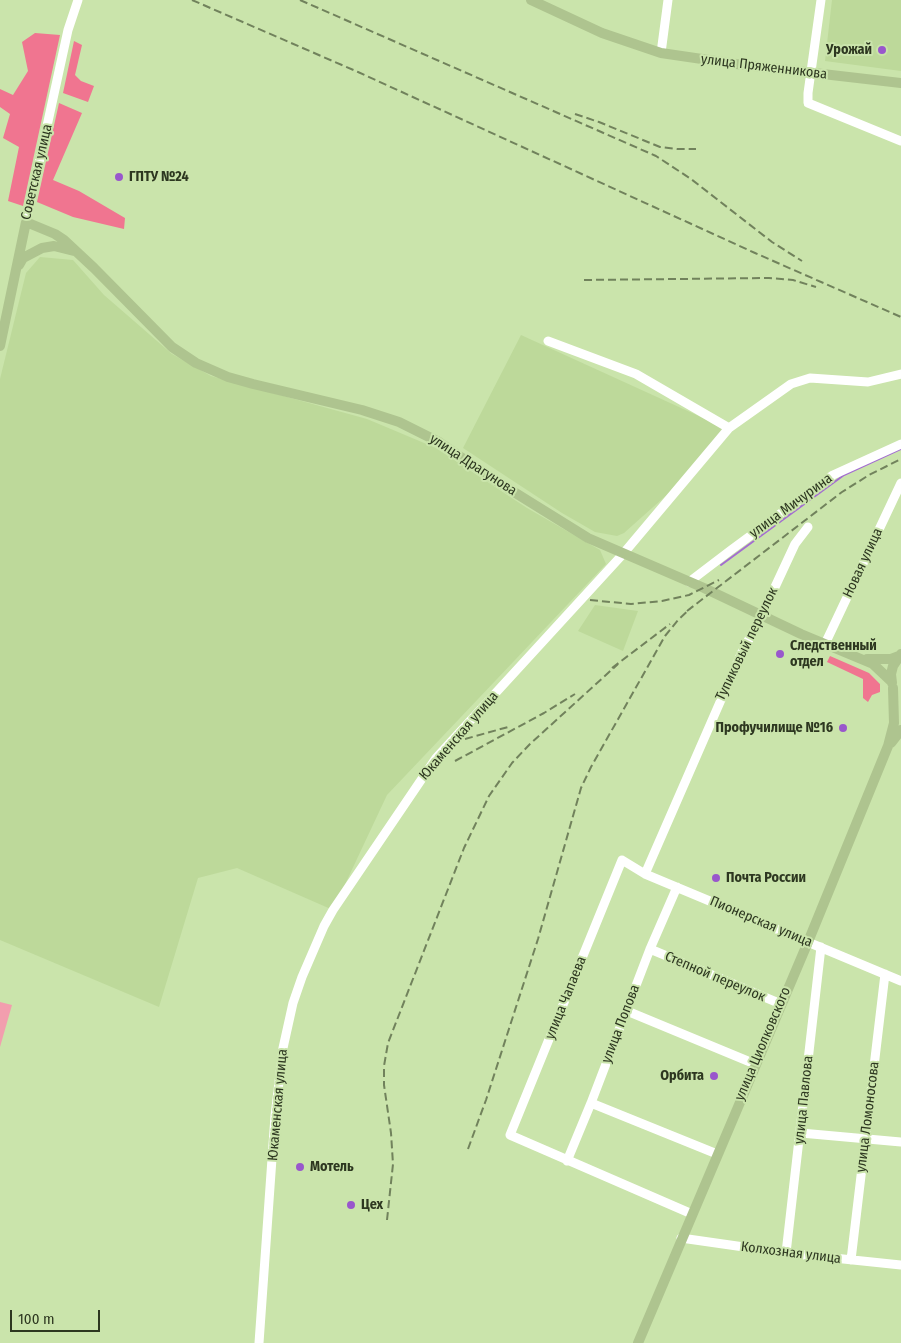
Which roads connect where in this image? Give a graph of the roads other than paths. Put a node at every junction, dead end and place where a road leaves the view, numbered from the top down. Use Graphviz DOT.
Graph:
graph roads {
  1 [pos="78,0"];
  2 [pos="531,0"];
  3 [pos="668,0"];
  4 [pos="821,0"];
  5 [pos="661,51"];
  6 [pos="811,70"];
  7 [pos="901,77"];
  8 [pos="901,83"];
  9 [pos="901,141"];
  10 [pos="26,222"];
  11 [pos="78,252"];
  12 [pos="16,269"];
  13 [pos="548,341"];
  14 [pos="0,346"];
  15 [pos="901,374"];
  16 [pos="729,428"];
  17 [pos="901,444"];
  18 [pos="901,482"];
  19 [pos="808,527"];
  20 [pos="624,554"];
  21 [pos="689,582"];
  22 [pos="762,615"];
  23 [pos="825,644"];
  24 [pos="900,655"];
  25 [pos="856,657"];
  26 [pos="892,685"];
  27 [pos="901,699"];
  28 [pos="901,730"];
  29 [pos="888,746"];
  30 [pos="622,860"];
  31 [pos="645,874"];
  32 [pos="677,887"];
  33 [pos="808,942"];
  34 [pos="821,947"];
  35 [pos="650,949"];
  36 [pos="885,974"];
  37 [pos="901,981"];
  38 [pos="781,1004"];
  39 [pos="627,1011"];
  40 [pos="755,1064"];
  41 [pos="591,1103"];
  42 [pos="801,1133"];
  43 [pos="865,1139"];
  44 [pos="901,1142"];
  45 [pos="717,1154"];
  46 [pos="567,1161"];
  47 [pos="692,1214"];
  48 [pos="681,1238"];
  49 [pos="786,1253"];
  50 [pos="851,1260"];
  51 [pos="901,1265"];
  52 [pos="259,1343"];
  53 [pos="638,1343"];
  1 -- 10 [label="street, Советская улица"];
  2 -- 5 [label="main road, улица Пряженникова"];
  3 -- 5 [label="street"];
  4 -- 6 [label="street"];
  5 -- 6 [label="main road, улица Пряженникова"];
  6 -- 7 [label="main road, улица Пряженникова"];
  6 -- 8 [label="main road, улица Пряженникова"];
  6 -- 9 [label="street"];
  10 -- 11 [label="main road, улица Драгунова"];
  10 -- 12 [label="main road, Советская улица"];
  11 -- 12 [label="main road"];
  11 -- 20 [label="main road, улица Драгунова"];
  12 -- 14 [label="main road, Советская улица"];
  13 -- 16 [label="street"];
  15 -- 16 [label="street, Юкаменская улица"];
  16 -- 20 [label="street, Юкаменская улица"];
  17 -- 21 [label="street, улица Мичурина"];
  18 -- 23 [label="street, Новая улица"];
  19 -- 22 [label="street, Тупиковый переулок"];
  20 -- 21 [label="main road, улица Драгунова"];
  20 -- 52 [label="street, Юкаменская улица"];
  21 -- 22 [label="main road, улица Драгунова"];
  22 -- 23 [label="main road, улица Драгунова"];
  22 -- 31 [label="street, Тупиковый переулок"];
  23 -- 25 [label="main road, улица Драгунова"];
  24 -- 25 [label="main road, улица Драгунова"];
  24 -- 26 [label="main road, улица Циолковского"];
  25 -- 26 [label="main road, улица Драгунова"];
  26 -- 27 [label="main road, улица Драгунова"];
  26 -- 29 [label="main road, улица Циолковского"];
  28 -- 29 [label="main road, улица Циолковского"];
  29 -- 33 [label="main road, улица Циолковского"];
  30 -- 31 [label="street, Пионерская улица"];
  30 -- 46 [label="street, улица Чапаева"];
  31 -- 32 [label="street, Пионерская улица"];
  32 -- 33 [label="street, Пионерская улица"];
  32 -- 35 [label="street, улица Попова"];
  33 -- 34 [label="street, Пионерская улица"];
  33 -- 38 [label="main road, улица Циолковского"];
  34 -- 36 [label="street, Пионерская улица"];
  34 -- 42 [label="street, улица Павлова"];
  35 -- 38 [label="street, Степной переулок"];
  35 -- 39 [label="street, улица Попова"];
  36 -- 37 [label="street, Пионерская улица"];
  36 -- 43 [label="street, улица Ломоносова"];
  38 -- 40 [label="main road, улица Циолковского"];
  39 -- 40 [label="street"];
  39 -- 41 [label="street, улица Попова"];
  40 -- 45 [label="main road, улица Циолковского"];
  41 -- 45 [label="street"];
  41 -- 46 [label="street, улица Попова"];
  42 -- 43 [label="street"];
  42 -- 49 [label="street, улица Павлова"];
  43 -- 44 [label="street"];
  43 -- 50 [label="street, улица Ломоносова"];
  45 -- 47 [label="main road, улица Циолковского"];
  46 -- 47 [label="street"];
  47 -- 48 [label="main road, улица Циолковского"];
  48 -- 49 [label="street, Колхозная улица"];
  48 -- 53 [label="main road, улица Циолковского"];
  49 -- 50 [label="street, Колхозная улица"];
  50 -- 51 [label="street, Колхозная улица"];
}
